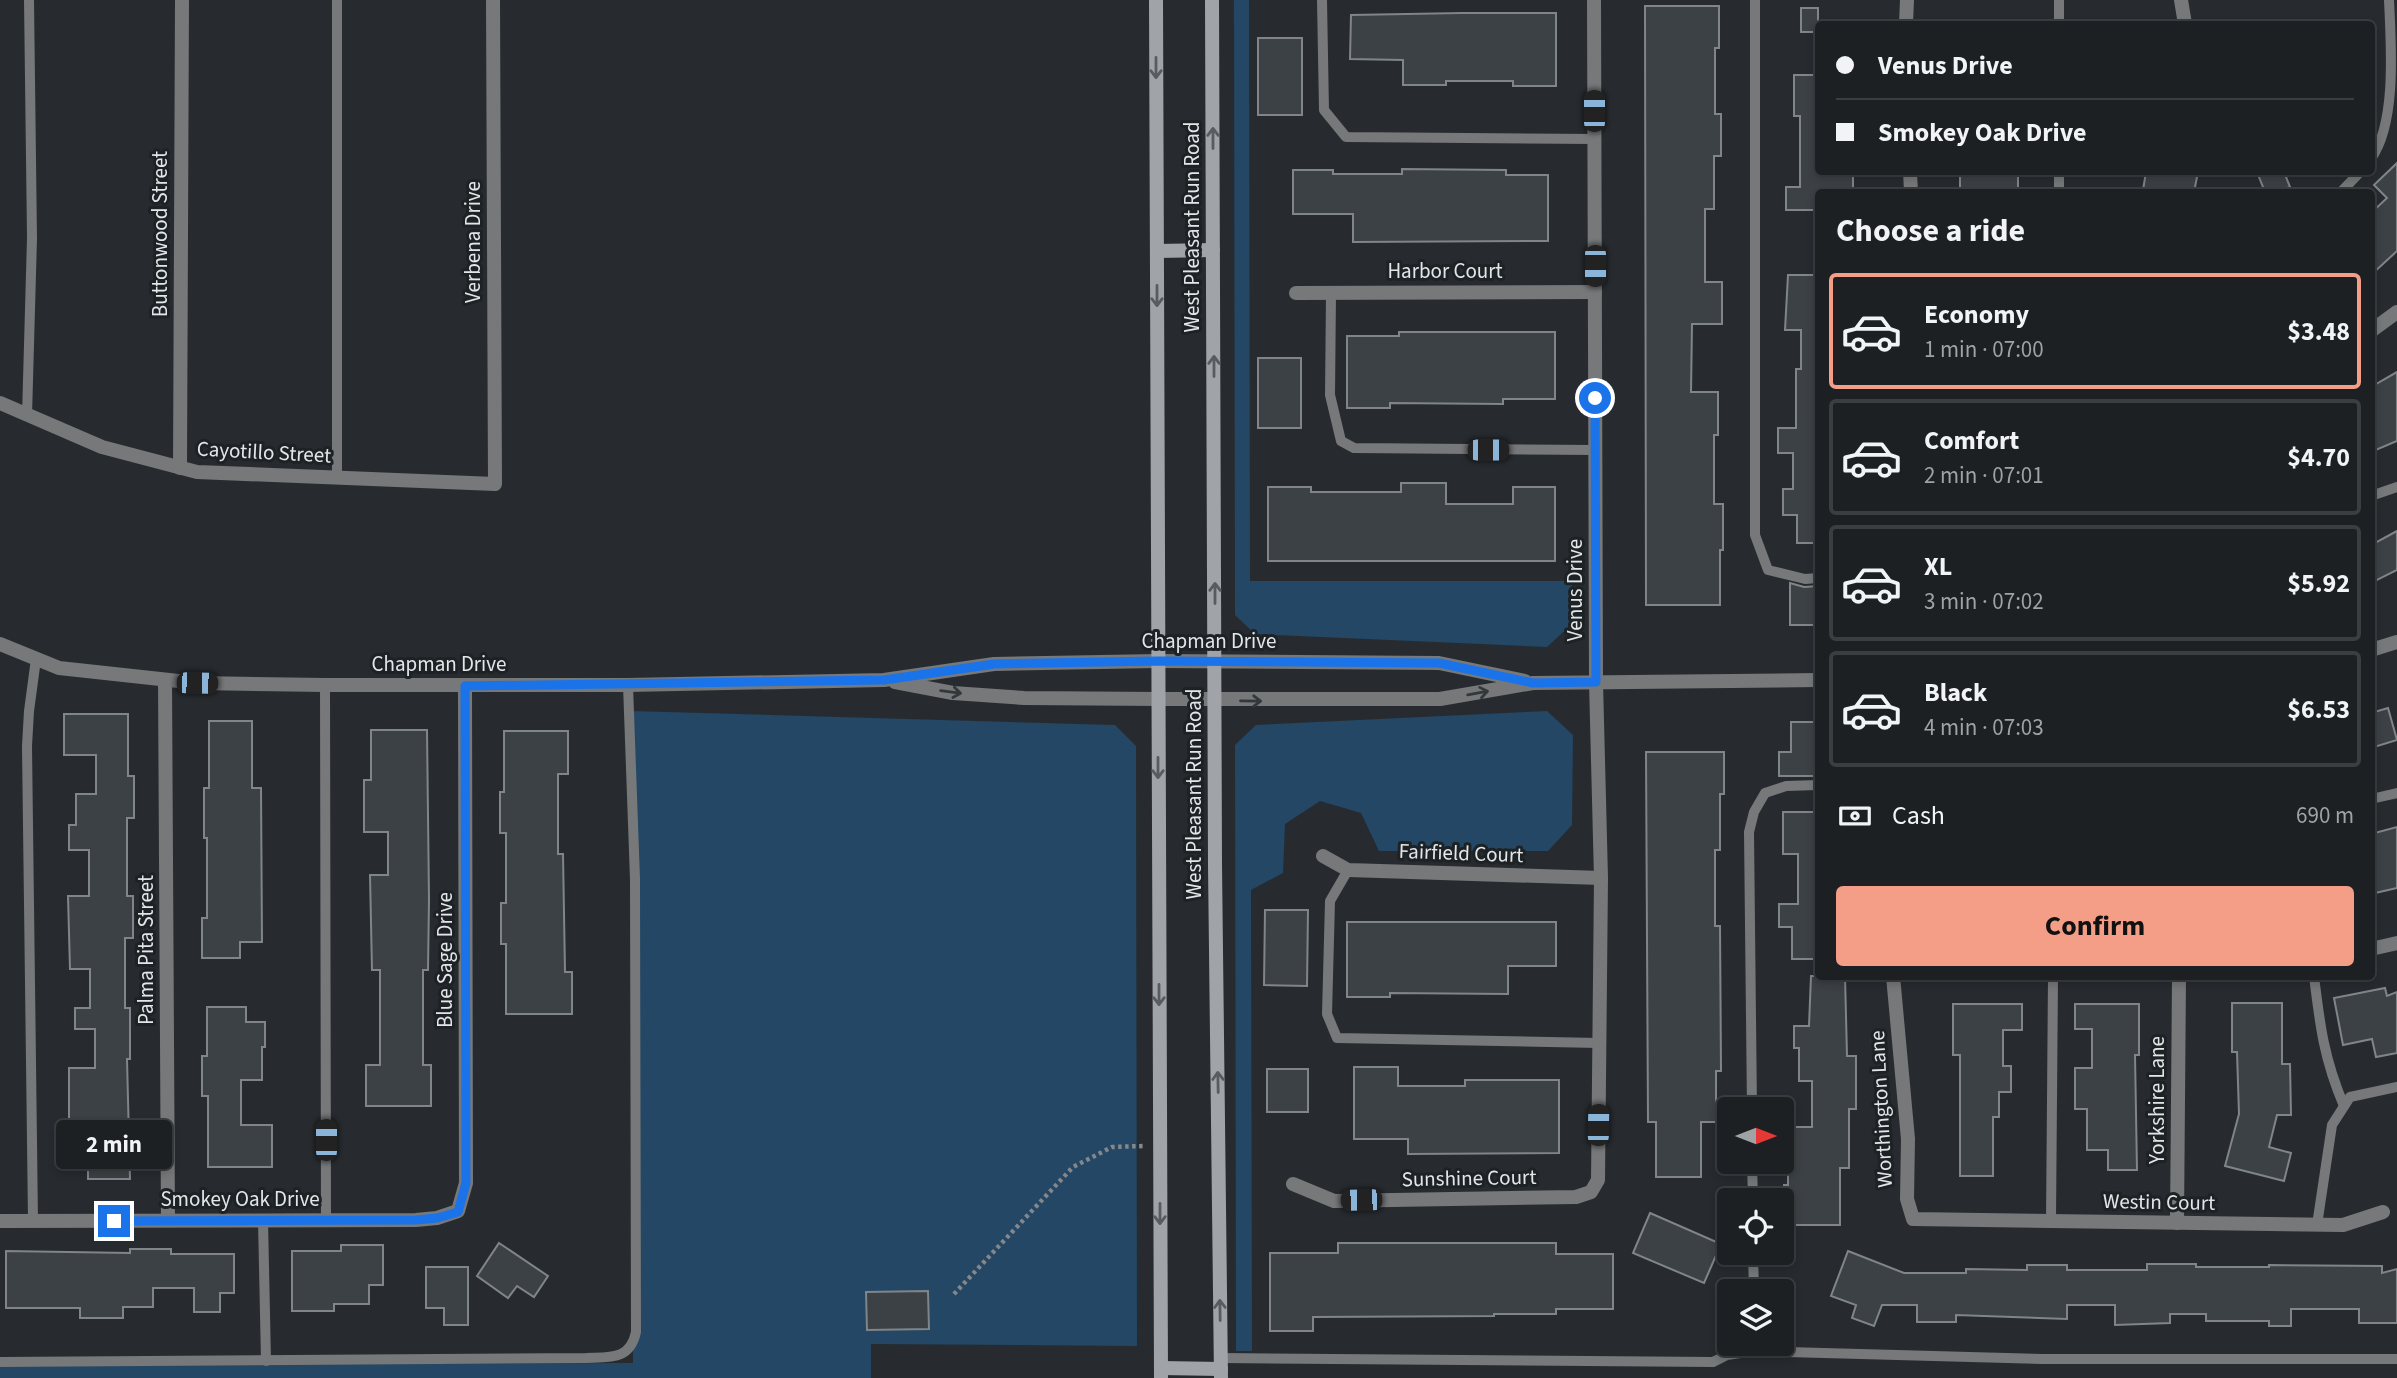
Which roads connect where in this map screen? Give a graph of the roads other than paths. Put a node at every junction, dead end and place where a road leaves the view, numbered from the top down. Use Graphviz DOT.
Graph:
graph roads {
  1 [pos="29,0"];
  2 [pos="182,0"];
  3 [pos="337,0"];
  4 [pos="493,0"];
  5 [pos="1156,0"];
  6 [pos="1212,0"];
  7 [pos="1322,0"];
  8 [pos="1594,0"];
  9 [pos="1755,0"];
  10 [pos="1907,0"];
  11 [pos="2059,0"];
  12 [pos="2181,0"];
  13 [pos="2389,0"];
  14 [pos="1906,21"];
  15 [pos="2059,21"];
  16 [pos="2184,21"];
  17 [pos="2395,106"];
  18 [pos="1594,139"];
  19 [pos="2375,155"];
  20 [pos="2357,175"];
  21 [pos="2344,189"];
  22 [pos="1213,250"];
  23 [pos="1157,251"];
  24 [pos="1595,292"];
  25 [pos="1296,293"];
  26 [pos="1331,293"];
  27 [pos="2397,312"];
  28 [pos="2375,328"];
  29 [pos="0,403"];
  30 [pos="27,416"];
  31 [pos="1595,450"];
  32 [pos="180,468"];
  33 [pos="337,477"];
  34 [pos="495,484"];
  35 [pos="2397,487"];
  36 [pos="2375,495"];
  37 [pos="1815,579"];
  38 [pos="2397,642"];
  39 [pos="0,645"];
  40 [pos="2375,649"];
  41 [pos="36,659"];
  42 [pos="1158,661"];
  43 [pos="1215,661"];
  44 [pos="165,680"];
  45 [pos="884,680"];
  46 [pos="1815,680"];
  47 [pos="1596,682"];
  48 [pos="1533,683"];
  49 [pos="325,685"];
  50 [pos="628,685"];
  51 [pos="465,686"];
  52 [pos="1158,699"];
  53 [pos="1215,700"];
  54 [pos="1815,785"];
  55 [pos="2397,793"];
  56 [pos="2375,798"];
  57 [pos="1323,856"];
  58 [pos="1348,870"];
  59 [pos="1601,878"];
  60 [pos="2397,943"];
  61 [pos="2375,948"];
  62 [pos="1893,980"];
  63 [pos="2053,980"];
  64 [pos="2179,980"];
  65 [pos="2315,980"];
  66 [pos="1599,1043"];
  67 [pos="2397,1087"];
  68 [pos="1752,1097"];
  69 [pos="2344,1106"];
  70 [pos="1598,1180"];
  71 [pos="1293,1184"];
  72 [pos="2382,1212"];
  73 [pos="437,1218"];
  74 [pos="168,1220"];
  75 [pos="263,1220"];
  76 [pos="326,1220"];
  77 [pos="1933,1220"];
  78 [pos="0,1221"];
  79 [pos="33,1221"];
  80 [pos="2051,1221"];
  81 [pos="2177,1223"];
  82 [pos="2317,1225"];
  83 [pos="1794,1350"];
  84 [pos="1725,1356"];
  85 [pos="2397,1359"];
  86 [pos="266,1361"];
  87 [pos="0,1362"];
  88 [pos="1221,1368"];
  89 [pos="1161,1373"];
  1 -- 30 [label="lane"];
  2 -- 32 [label="street, Buttonwood Street"];
  3 -- 33 [label="lane"];
  4 -- 34 [label="street, Verbena Drive"];
  5 -- 23 [label="main road, West Pleasant Run Road, one-way"];
  22 -- 6 [label="main road, West Pleasant Run Road, one-way"];
  7 -- 18 [label="lane"];
  8 -- 18 [label="street, Venus Drive"];
  9 -- 37 [label="lane"];
  10 -- 14 [label="street"];
  11 -- 15 [label="lane"];
  12 -- 16 [label="street"];
  13 -- 17 [label="lane"];
  17 -- 19 [label="lane"];
  18 -- 24 [label="street, Venus Drive"];
  20 -- 21 [label="lane"];
  22 -- 23 [label="main road"];
  43 -- 22 [label="main road, West Pleasant Run Road, one-way"];
  23 -- 42 [label="main road, West Pleasant Run Road, one-way"];
  24 -- 26 [label="street, Harbor Court"];
  24 -- 31 [label="street, Venus Drive"];
  25 -- 26 [label="street, Harbor Court"];
  26 -- 31 [label="lane"];
  27 -- 28 [label="street"];
  29 -- 30 [label="street, Cayotillo Street"];
  30 -- 32 [label="street, Cayotillo Street"];
  31 -- 47 [label="street, Venus Drive"];
  32 -- 33 [label="street, Cayotillo Street"];
  33 -- 34 [label="street, Cayotillo Street"];
  35 -- 36 [label="lane"];
  38 -- 40 [label="street"];
  39 -- 41 [label="street, Chapman Drive"];
  41 -- 44 [label="street, Chapman Drive"];
  41 -- 79 [label="lane"];
  42 -- 43 [label="street, Chapman Drive"];
  42 -- 45 [label="street, Chapman Drive"];
  42 -- 52 [label="main road, West Pleasant Run Road"];
  43 -- 48 [label="street, Chapman Drive"];
  43 -- 53 [label="main road, West Pleasant Run Road"];
  44 -- 49 [label="street, Chapman Drive"];
  44 -- 74 [label="street, Palma Pita Street"];
  45 -- 50 [label="street, Chapman Drive"];
  45 -- 52 [label="street, Chapman Drive, one-way"];
  46 -- 47 [label="street, Chapman Drive"];
  47 -- 48 [label="street, Chapman Drive"];
  47 -- 59 [label="street, Venus Drive"];
  53 -- 48 [label="street, Chapman Drive, one-way"];
  49 -- 51 [label="street, Chapman Drive"];
  49 -- 76 [label="lane"];
  50 -- 51 [label="street, Chapman Drive"];
  50 -- 86 [label="lane"];
  51 -- 73 [label="street, Blue Sage Drive"];
  52 -- 53 [label="street, Chapman Drive"];
  52 -- 89 [label="main road, West Pleasant Run Road, one-way"];
  88 -- 53 [label="main road, West Pleasant Run Road, one-way"];
  54 -- 68 [label="lane"];
  55 -- 56 [label="lane"];
  57 -- 58 [label="street, Fairfield Court"];
  58 -- 59 [label="street, Fairfield Court"];
  58 -- 66 [label="lane"];
  59 -- 66 [label="street, Venus Drive"];
  60 -- 61 [label="street"];
  62 -- 77 [label="street, Worthington Lane"];
  63 -- 80 [label="lane"];
  64 -- 81 [label="street, Yorkshire Lane"];
  65 -- 69 [label="lane"];
  66 -- 70 [label="street, Venus Drive"];
  67 -- 69 [label="lane"];
  69 -- 82 [label="lane"];
  70 -- 71 [label="street, Sunshine Court"];
  72 -- 82 [label="street, Westin Court"];
  73 -- 76 [label="street, Smokey Oak Drive"];
  74 -- 75 [label="street, Smokey Oak Drive"];
  74 -- 79 [label="street, Smokey Oak Drive"];
  75 -- 76 [label="street, Smokey Oak Drive"];
  75 -- 86 [label="lane"];
  77 -- 80 [label="street, Westin Court"];
  78 -- 79 [label="street, Smokey Oak Drive"];
  80 -- 81 [label="street, Westin Court"];
  81 -- 82 [label="street, Westin Court"];
  83 -- 85 [label="lane"];
  84 -- 88 [label="lane"];
  86 -- 87 [label="lane"];
  88 -- 89 [label="main road"];
}
